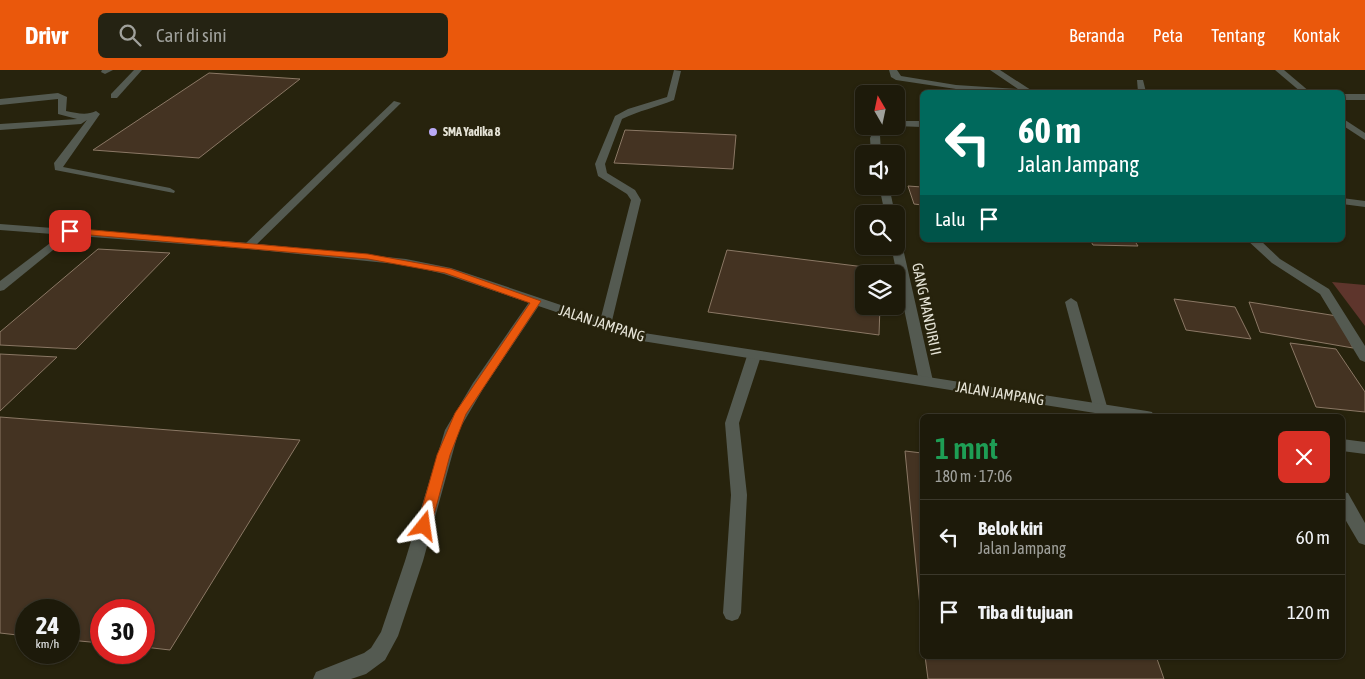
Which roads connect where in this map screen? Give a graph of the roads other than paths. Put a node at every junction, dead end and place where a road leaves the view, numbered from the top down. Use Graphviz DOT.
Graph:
graph roads {
  1 [pos="138,70"];
  2 [pos="893,70"];
  3 [pos="994,70"];
  4 [pos="1279,70"];
  5 [pos="678,71"];
  6 [pos="1140,82"];
  7 [pos="956,90"];
  8 [pos="1027,90"];
  9 [pos="1142,90"];
  10 [pos="1304,90"];
  11 [pos="114,96"];
  12 [pos="1365,96"];
  13 [pos="1345,97"];
  14 [pos="0,102"];
  15 [pos="397,103"];
  16 [pos="94,117"];
  17 [pos="905,124"];
  18 [pos="920,124"];
  19 [pos="1345,124"];
  20 [pos="0,127"];
  21 [pos="1365,137"];
  22 [pos="170,191"];
  23 [pos="1345,201"];
  24 [pos="1365,204"];
  25 [pos="0,227"];
  26 [pos="70,231"];
  27 [pos="1255,242"];
  28 [pos="249,246"];
  29 [pos="898,255"];
  30 [pos="0,287"];
  31 [pos="536,301"];
  32 [pos="1071,302"];
  33 [pos="605,325"];
  34 [pos="754,356"];
  35 [pos="1365,357"];
  36 [pos="926,381"];
  37 [pos="1102,410"];
  38 [pos="1132,414"];
  39 [pos="1345,445"];
  40 [pos="1365,448"];
  41 [pos="1345,503"];
  42 [pos="1365,538"];
  43 [pos="732,613"];
  44 [pos="323,679"];
  1 -- 11 [label="street"];
  2 -- 7 [label="street"];
  3 -- 8 [label="street"];
  4 -- 10 [label="street"];
  5 -- 33 [label="street"];
  6 -- 9 [label="street"];
  12 -- 13 [label="street"];
  14 -- 16 [label="street"];
  15 -- 28 [label="street"];
  16 -- 20 [label="street"];
  16 -- 22 [label="street"];
  17 -- 18 [label="street"];
  19 -- 21 [label="street"];
  23 -- 24 [label="street"];
  25 -- 26 [label="street, JALAN JAMPANG"];
  26 -- 28 [label="street, JALAN JAMPANG"];
  26 -- 30 [label="street"];
  27 -- 35 [label="street"];
  28 -- 31 [label="street, JALAN JAMPANG"];
  29 -- 36 [label="street, GANG MANDIRI II"];
  31 -- 33 [label="street, JALAN JAMPANG"];
  31 -- 44 [label="street"];
  32 -- 37 [label="street"];
  33 -- 34 [label="street, JALAN JAMPANG"];
  34 -- 36 [label="street, JALAN JAMPANG"];
  34 -- 43 [label="street"];
  36 -- 37 [label="street, JALAN JAMPANG"];
  37 -- 38 [label="street, JALAN JAMPANG"];
  39 -- 40 [label="street"];
  41 -- 42 [label="street"];
}
